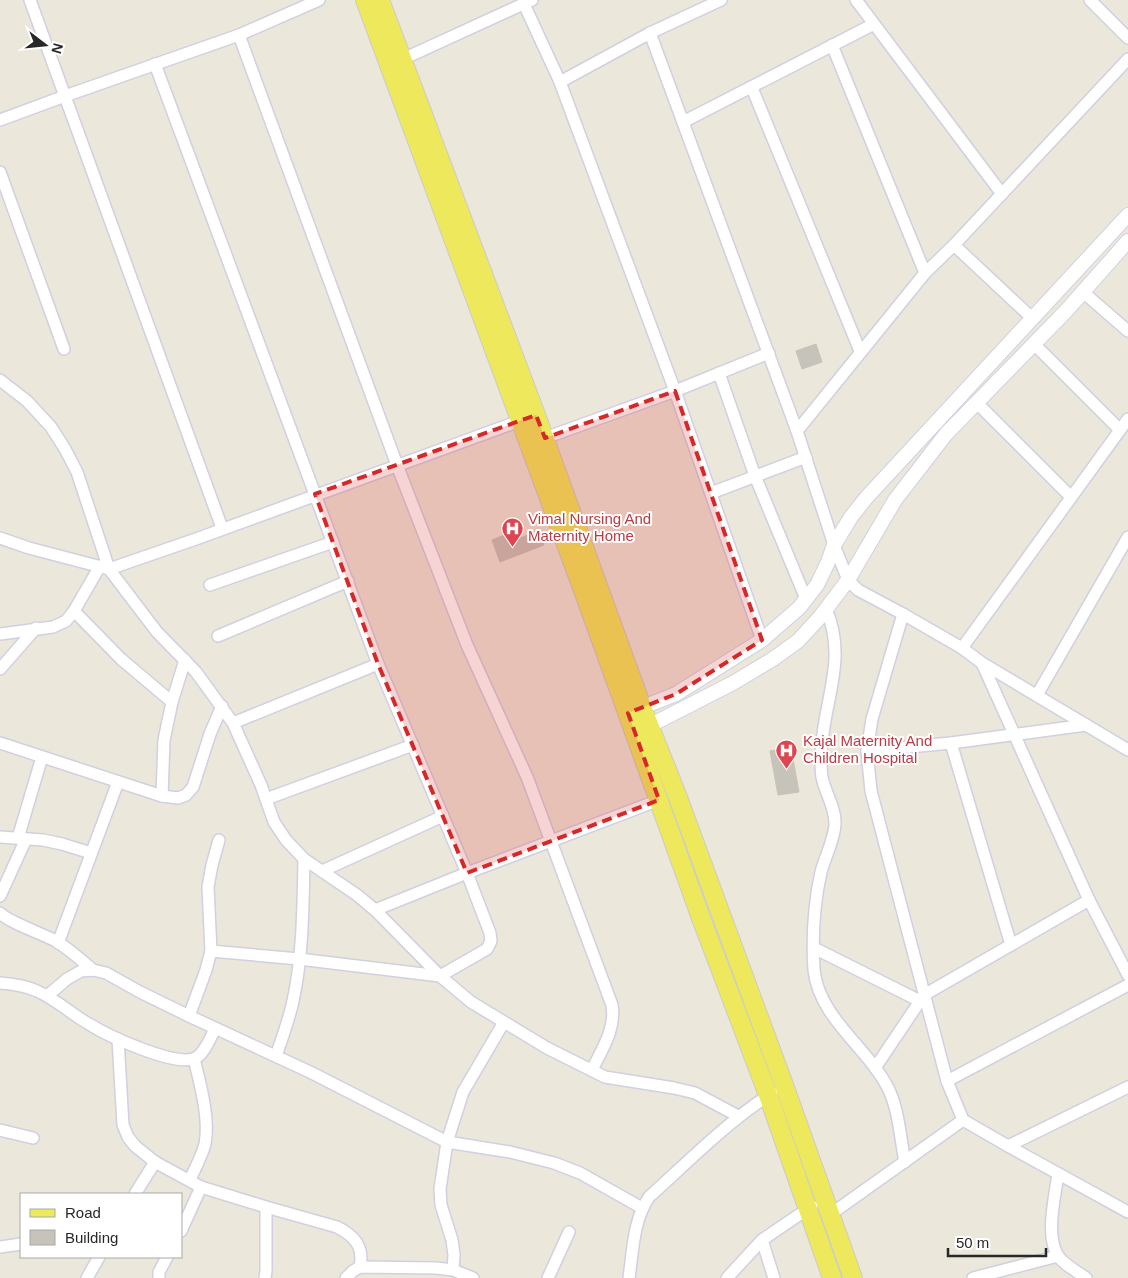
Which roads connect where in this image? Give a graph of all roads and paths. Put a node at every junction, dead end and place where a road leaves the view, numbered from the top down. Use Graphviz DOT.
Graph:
graph roads {
  1 [pos="30,0"];
  2 [pos="319,0"];
  3 [pos="364,0"];
  4 [pos="380,0"];
  5 [pos="721,0"];
  6 [pos="856,0"];
  7 [pos="1090,0"];
  8 [pos="528,2"];
  9 [pos="874,24"];
  10 [pos="650,33"];
  11 [pos="239,35"];
  12 [pos="1128,38"];
  13 [pos="832,45"];
  14 [pos="403,59"];
  15 [pos="1128,59"];
  16 [pos="155,64"];
  17 [pos="560,82"];
  18 [pos="752,88"];
  19 [pos="65,96"];
  20 [pos="0,120"];
  21 [pos="683,122"];
  22 [pos="0,172"];
  23 [pos="1002,194"];
  24 [pos="1128,215"];
  25 [pos="1128,241"];
  26 [pos="954,245"];
  27 [pos="925,273"];
  28 [pos="1083,292"];
  29 [pos="1032,319"];
  30 [pos="1128,331"];
  31 [pos="1034,344"];
  32 [pos="64,348"];
  33 [pos="860,351"];
  34 [pos="768,353"];
  35 [pos="719,373"];
  36 [pos="0,380"];
  37 [pos="675,391"];
  38 [pos="976,402"];
  39 [pos="528,417"];
  40 [pos="1128,419"];
  41 [pos="1120,430"];
  42 [pos="797,431"];
  43 [pos="545,438"];
  44 [pos="806,457"];
  45 [pos="396,465"];
  46 [pos="755,476"];
  47 [pos="711,493"];
  48 [pos="315,494"];
  49 [pos="1071,497"];
  50 [pos="222,528"];
  51 [pos="1128,537"];
  52 [pos="0,538"];
  53 [pos="333,542"];
  54 [pos="834,545"];
  55 [pos="104,568"];
  56 [pos="848,580"];
  57 [pos="348,581"];
  58 [pos="210,585"];
  59 [pos="806,599"];
  60 [pos="826,609"];
  61 [pos="74,611"];
  62 [pos="903,614"];
  63 [pos="36,628"];
  64 [pos="0,634"];
  65 [pos="218,636"];
  66 [pos="762,640"];
  67 [pos="962,648"];
  68 [pos="185,660"];
  69 [pos="982,663"];
  70 [pos="378,664"];
  71 [pos="0,669"];
  72 [pos="1037,695"];
  73 [pos="172,702"];
  74 [pos="222,706"];
  75 [pos="635,710"];
  76 [pos="234,723"];
  77 [pos="1086,725"];
  78 [pos="643,729"];
  79 [pos="1014,734"];
  80 [pos="0,743"];
  81 [pos="951,743"];
  82 [pos="413,746"];
  83 [pos="867,750"];
  84 [pos="1128,750"];
  85 [pos="42,757"];
  86 [pos="118,782"];
  87 [pos="162,796"];
  88 [pos="266,799"];
  89 [pos="659,800"];
  90 [pos="443,816"];
  91 [pos="0,836"];
  92 [pos="22,838"];
  93 [pos="219,840"];
  94 [pos="550,842"];
  95 [pos="92,853"];
  96 [pos="304,859"];
  97 [pos="322,871"];
  98 [pos="467,873"];
  99 [pos="0,896"];
  100 [pos="1089,900"];
  101 [pos="375,910"];
  102 [pos="0,914"];
  103 [pos="58,943"];
  104 [pos="1012,945"];
  105 [pos="814,948"];
  106 [pos="212,951"];
  107 [pos="299,959"];
  108 [pos="93,970"];
  109 [pos="1128,975"];
  110 [pos="440,976"];
  111 [pos="0,983"];
  112 [pos="1128,985"];
  113 [pos="47,996"];
  114 [pos="922,998"];
  115 [pos="189,1016"];
  116 [pos="504,1022"];
  117 [pos="215,1029"];
  118 [pos="118,1040"];
  119 [pos="276,1056"];
  120 [pos="194,1059"];
  121 [pos="875,1068"];
  122 [pos="592,1070"];
  123 [pos="947,1081"];
  124 [pos="784,1085"];
  125 [pos="1128,1087"];
  126 [pos="768,1095"];
  127 [pos="738,1116"];
  128 [pos="963,1120"];
  129 [pos="0,1130"];
  130 [pos="33,1138"];
  131 [pos="447,1142"];
  132 [pos="1008,1146"];
  133 [pos="155,1162"];
  134 [pos="905,1162"];
  135 [pos="1058,1174"];
  136 [pos="190,1180"];
  137 [pos="201,1186"];
  138 [pos="136,1193"];
  139 [pos="266,1207"];
  140 [pos="828,1207"];
  141 [pos="642,1208"];
  142 [pos="807,1209"];
  143 [pos="1128,1212"];
  144 [pos="182,1229"];
  145 [pos="569,1232"];
  146 [pos="762,1240"];
  147 [pos="20,1244"];
  148 [pos="0,1247"];
  149 [pos="1058,1256"];
  150 [pos="98,1258"];
  151 [pos="166,1258"];
  152 [pos="360,1267"];
  153 [pos="453,1270"];
  154 [pos="434,1273"];
  155 [pos="87,1278"];
  156 [pos="158,1278"];
  157 [pos="264,1278"];
  158 [pos="346,1278"];
  159 [pos="473,1278"];
  160 [pos="548,1278"];
  161 [pos="629,1278"];
  162 [pos="727,1278"];
  163 [pos="774,1278"];
  164 [pos="832,1278"];
  165 [pos="853,1278"];
  166 [pos="973,1278"];
  167 [pos="1086,1278"];
  1 -- 19 [label="street"];
  2 -- 11 [label="street"];
  3 -- 39 [label="main road"];
  4 -- 14 [label="main road"];
  5 -- 10 [label="street"];
  6 -- 9 [label="street"];
  7 -- 12 [label="street"];
  8 -- 14 [label="street"];
  8 -- 17 [label="street"];
  9 -- 13 [label="street"];
  9 -- 23 [label="street"];
  10 -- 17 [label="street"];
  10 -- 21 [label="street"];
  11 -- 16 [label="street"];
  11 -- 45 [label="street"];
  13 -- 18 [label="street"];
  13 -- 27 [label="street"];
  14 -- 39 [label="main road"];
  15 -- 23 [label="street"];
  16 -- 19 [label="street"];
  16 -- 48 [label="street"];
  17 -- 37 [label="street"];
  18 -- 21 [label="street"];
  18 -- 33 [label="street"];
  19 -- 20 [label="street"];
  19 -- 50 [label="street"];
  21 -- 34 [label="street"];
  22 -- 32 [label="street"];
  23 -- 26 [label="street"];
  24 -- 29 [label="street"];
  25 -- 28 [label="street"];
  26 -- 27 [label="street"];
  26 -- 29 [label="street"];
  27 -- 33 [label="street"];
  28 -- 30 [label="street"];
  28 -- 31 [label="street"];
  29 -- 54 [label="street"];
  31 -- 38 [label="street"];
  31 -- 41 [label="street"];
  33 -- 42 [label="street"];
  34 -- 35 [label="street"];
  34 -- 42 [label="street"];
  35 -- 37 [label="street"];
  35 -- 46 [label="street"];
  36 -- 55 [label="street"];
  37 -- 43 [label="street"];
  37 -- 47 [label="street"];
  38 -- 49 [label="street"];
  38 -- 56 [label="street"];
  39 -- 43 [label="main road"];
  39 -- 45 [label="street"];
  39 -- 75 [label="main road"];
  40 -- 41 [label="street"];
  41 -- 49 [label="street"];
  42 -- 44 [label="street"];
  43 -- 75 [label="main road"];
  44 -- 46 [label="street"];
  44 -- 54 [label="street"];
  45 -- 48 [label="street"];
  45 -- 94 [label="street"];
  46 -- 47 [label="street"];
  46 -- 59 [label="street"];
  47 -- 66 [label="street"];
  48 -- 50 [label="street"];
  48 -- 53 [label="street"];
  49 -- 67 [label="street"];
  50 -- 55 [label="street"];
  51 -- 72 [label="street"];
  52 -- 55 [label="street"];
  53 -- 57 [label="street"];
  53 -- 58 [label="street"];
  54 -- 56 [label="street"];
  54 -- 59 [label="street"];
  55 -- 61 [label="street"];
  55 -- 68 [label="street"];
  56 -- 60 [label="street"];
  56 -- 62 [label="street"];
  57 -- 65 [label="street"];
  57 -- 70 [label="street"];
  59 -- 66 [label="street"];
  60 -- 78 [label="street"];
  60 -- 105 [label="street"];
  61 -- 63 [label="street"];
  61 -- 73 [label="street"];
  62 -- 67 [label="street"];
  62 -- 83 [label="street"];
  63 -- 64 [label="street"];
  63 -- 71 [label="street"];
  66 -- 75 [label="street"];
  67 -- 69 [label="street"];
  68 -- 73 [label="street"];
  68 -- 74 [label="street"];
  69 -- 72 [label="street"];
  69 -- 79 [label="street"];
  70 -- 76 [label="street"];
  70 -- 82 [label="street"];
  72 -- 77 [label="street"];
  73 -- 87 [label="street"];
  74 -- 76 [label="street"];
  74 -- 87 [label="street"];
  75 -- 78 [label="main road"];
  76 -- 88 [label="street"];
  77 -- 79 [label="street"];
  77 -- 84 [label="street"];
  78 -- 89 [label="main road"];
  78 -- 124 [label="main road"];
  79 -- 81 [label="street"];
  79 -- 100 [label="street"];
  80 -- 85 [label="street"];
  81 -- 83 [label="street"];
  81 -- 104 [label="street"];
  82 -- 88 [label="street"];
  82 -- 90 [label="street"];
  83 -- 114 [label="street"];
  85 -- 86 [label="street"];
  85 -- 92 [label="street"];
  86 -- 87 [label="street"];
  86 -- 95 [label="street"];
  88 -- 96 [label="street"];
  89 -- 94 [label="street"];
  89 -- 126 [label="main road"];
  90 -- 97 [label="street"];
  90 -- 98 [label="street"];
  91 -- 92 [label="street"];
  92 -- 95 [label="street"];
  92 -- 99 [label="street"];
  93 -- 106 [label="street"];
  94 -- 98 [label="street"];
  94 -- 122 [label="street"];
  95 -- 103 [label="street"];
  96 -- 97 [label="street"];
  96 -- 107 [label="street"];
  97 -- 101 [label="street"];
  98 -- 101 [label="street"];
  98 -- 110 [label="street"];
  100 -- 104 [label="street"];
  100 -- 109 [label="street"];
  101 -- 110 [label="street"];
  102 -- 103 [label="street"];
  103 -- 108 [label="street"];
  104 -- 114 [label="street"];
  105 -- 114 [label="street"];
  105 -- 121 [label="street"];
  106 -- 107 [label="street"];
  106 -- 115 [label="street"];
  107 -- 110 [label="street"];
  107 -- 119 [label="street"];
  108 -- 113 [label="street"];
  108 -- 115 [label="street"];
  110 -- 116 [label="street"];
  111 -- 113 [label="street"];
  112 -- 123 [label="street"];
  113 -- 118 [label="street"];
  114 -- 121 [label="street"];
  114 -- 123 [label="street"];
  115 -- 117 [label="street"];
  116 -- 122 [label="street"];
  116 -- 131 [label="street"];
  117 -- 119 [label="street"];
  117 -- 120 [label="street"];
  118 -- 120 [label="street"];
  118 -- 133 [label="street"];
  119 -- 131 [label="street"];
  120 -- 136 [label="street"];
  121 -- 134 [label="street"];
  122 -- 127 [label="street"];
  123 -- 128 [label="street"];
  124 -- 126 [label="street"];
  124 -- 140 [label="main road"];
  125 -- 132 [label="street"];
  126 -- 127 [label="street"];
  126 -- 142 [label="main road"];
  127 -- 141 [label="street"];
  128 -- 132 [label="street"];
  128 -- 134 [label="street"];
  129 -- 130 [label="street"];
  131 -- 141 [label="street"];
  131 -- 153 [label="street"];
  132 -- 135 [label="street"];
  133 -- 136 [label="street"];
  133 -- 138 [label="street"];
  134 -- 140 [label="street"];
  135 -- 143 [label="street"];
  135 -- 149 [label="street"];
  136 -- 137 [label="street"];
  137 -- 139 [label="street"];
  137 -- 144 [label="street"];
  139 -- 152 [label="street"];
  139 -- 157 [label="street"];
  140 -- 142 [label="street"];
  140 -- 165 [label="main road"];
  141 -- 161 [label="street"];
  142 -- 146 [label="street"];
  142 -- 164 [label="main road"];
  145 -- 160 [label="street"];
  146 -- 162 [label="street"];
  146 -- 163 [label="street"];
  147 -- 148 [label="street"];
  149 -- 166 [label="street"];
  149 -- 167 [label="street"];
  150 -- 155 [label="street"];
  151 -- 156 [label="street"];
  152 -- 154 [label="street"];
  152 -- 158 [label="street"];
  153 -- 154 [label="street"];
  153 -- 159 [label="street"];
}
